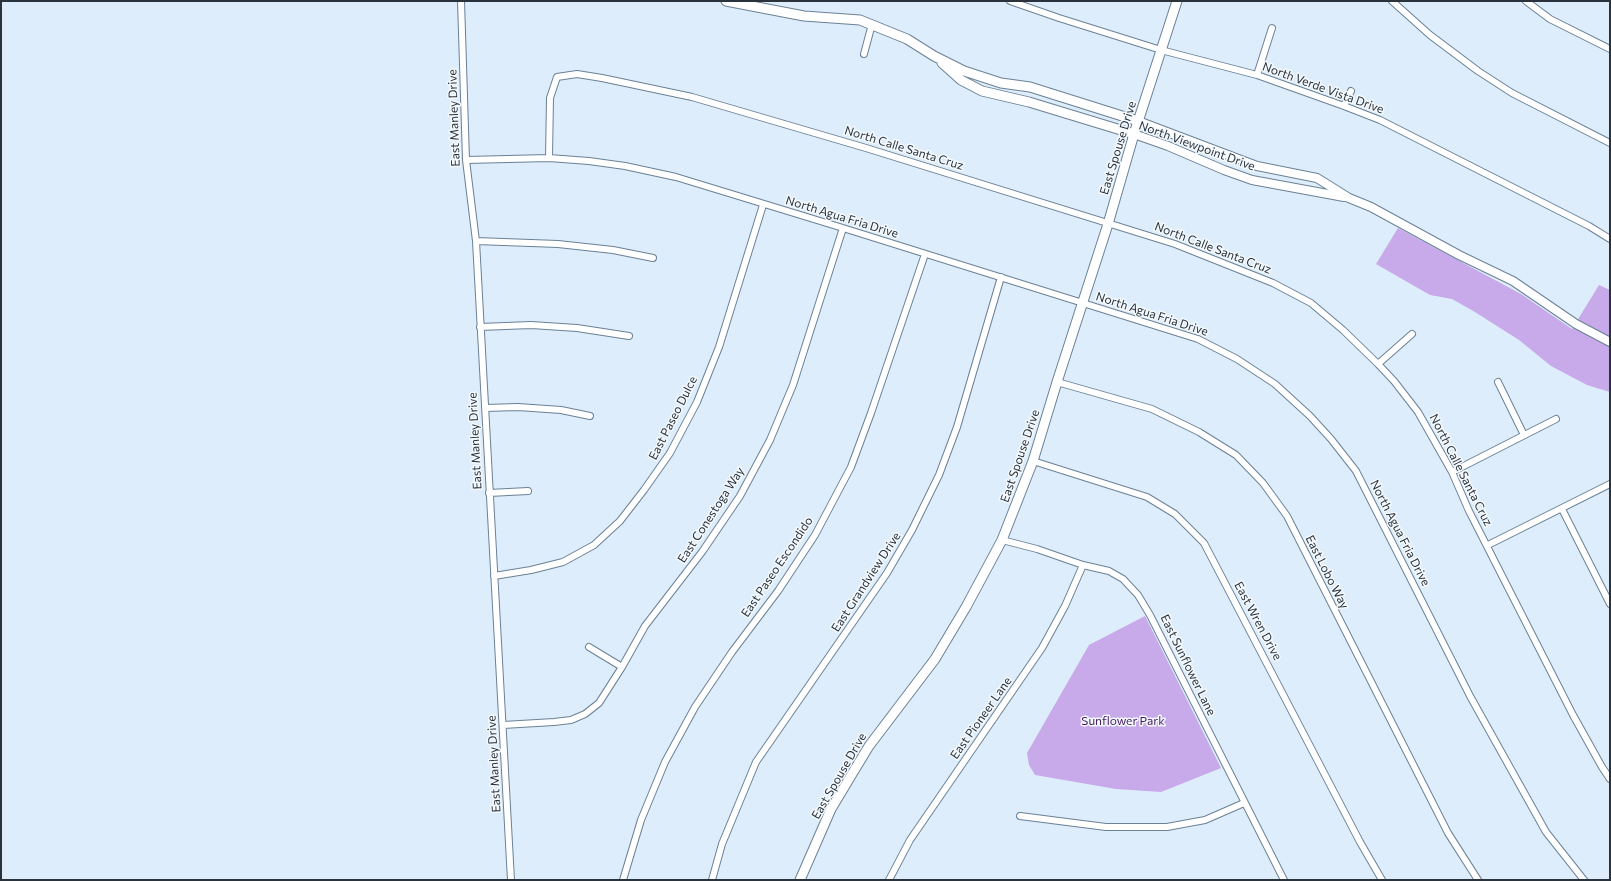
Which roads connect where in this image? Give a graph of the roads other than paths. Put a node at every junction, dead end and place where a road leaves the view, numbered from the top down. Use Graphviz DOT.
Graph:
graph roads {
  1 [pos="461,1"];
  2 [pos="726,1"];
  3 [pos="1010,1"];
  4 [pos="1177,1"];
  5 [pos="1392,1"];
  6 [pos="1526,1"];
  7 [pos="872,24"];
  8 [pos="1272,28"];
  9 [pos="1610,49"];
  10 [pos="1161,50"];
  11 [pos="864,54"];
  12 [pos="934,56"];
  13 [pos="1257,75"];
  14 [pos="1351,91"];
  15 [pos="1344,106"];
  16 [pos="1138,121"];
  17 [pos="1134,134"];
  18 [pos="1610,143"];
  19 [pos="549,158"];
  20 [pos="466,160"];
  21 [pos="1349,198"];
  22 [pos="763,205"];
  23 [pos="1108,224"];
  24 [pos="843,228"];
  25 [pos="1610,239"];
  26 [pos="476,242"];
  27 [pos="925,254"];
  28 [pos="653,258"];
  29 [pos="1001,277"];
  30 [pos="1083,303"];
  31 [pos="480,327"];
  32 [pos="1412,334"];
  33 [pos="629,336"];
  34 [pos="1610,342"];
  35 [pos="1378,364"];
  36 [pos="1057,382"];
  37 [pos="1498,382"];
  38 [pos="484,408"];
  39 [pos="590,416"];
  40 [pos="1556,419"];
  41 [pos="1524,435"];
  42 [pos="1033,461"];
  43 [pos="1452,472"];
  44 [pos="1610,484"];
  45 [pos="528,491"];
  46 [pos="489,493"];
  47 [pos="1562,509"];
  48 [pos="1002,540"];
  49 [pos="1488,545"];
  50 [pos="1084,565"];
  51 [pos="494,576"];
  52 [pos="1610,604"];
  53 [pos="589,648"];
  54 [pos="622,668"];
  55 [pos="503,725"];
  56 [pos="1610,779"];
  57 [pos="1244,803"];
  58 [pos="1020,816"];
  59 [pos="511,880"];
  60 [pos="623,880"];
  61 [pos="712,880"];
  62 [pos="800,880"];
  63 [pos="890,880"];
  64 [pos="1284,880"];
  65 [pos="1382,880"];
  66 [pos="1478,880"];
  67 [pos="1584,880"];
  1 -- 20 [label="street, East Manley Drive"];
  2 -- 7 [label="main road, North Viewpoint Drive"];
  3 -- 10 [label="street, North Verde Vista Drive"];
  4 -- 10 [label="main road, East Spouse Drive"];
  5 -- 18 [label="street"];
  6 -- 9 [label="street"];
  7 -- 11 [label="street"];
  7 -- 12 [label="main road, North Viewpoint Drive"];
  8 -- 13 [label="street"];
  10 -- 13 [label="street, North Verde Vista Drive"];
  10 -- 16 [label="main road, East Spouse Drive"];
  12 -- 16 [label="main road, North Viewpoint Drive"];
  12 -- 17 [label="main road, North Viewpoint Drive"];
  13 -- 15 [label="street, North Verde Vista Drive"];
  14 -- 15 [label="street"];
  15 -- 25 [label="street, North Verde Vista Drive"];
  16 -- 17 [label="main road, East Spouse Drive"];
  16 -- 21 [label="street, North Viewpoint Drive"];
  17 -- 21 [label="street, North Viewpoint Drive"];
  17 -- 23 [label="main road, East Spouse Drive"];
  19 -- 20 [label="street, North Agua Fria Drive"];
  19 -- 22 [label="street, North Agua Fria Drive"];
  19 -- 23 [label="street, North Calle Santa Cruz"];
  20 -- 26 [label="street, East Manley Drive"];
  21 -- 34 [label="street, North Viewpoint Drive"];
  22 -- 24 [label="street, North Agua Fria Drive"];
  22 -- 51 [label="street, East Paseo Dulce"];
  23 -- 30 [label="main road, East Spouse Drive"];
  23 -- 35 [label="street, North Calle Santa Cruz"];
  24 -- 27 [label="street, North Agua Fria Drive"];
  24 -- 54 [label="street, East Conestoga Way"];
  26 -- 28 [label="street"];
  26 -- 31 [label="street, East Manley Drive"];
  27 -- 29 [label="street, North Agua Fria Drive"];
  27 -- 60 [label="street, East Paseo Escondido"];
  29 -- 30 [label="street, North Agua Fria Drive"];
  29 -- 61 [label="street, East Grandview Drive"];
  30 -- 36 [label="main road, East Spouse Drive"];
  30 -- 67 [label="street, North Agua Fria Drive"];
  31 -- 33 [label="street"];
  31 -- 38 [label="street, East Manley Drive"];
  32 -- 35 [label="street"];
  35 -- 43 [label="street, North Calle Santa Cruz"];
  36 -- 42 [label="main road, East Spouse Drive"];
  36 -- 66 [label="street, East Lobo Way"];
  37 -- 41 [label="street"];
  38 -- 39 [label="street"];
  38 -- 46 [label="street, East Manley Drive"];
  40 -- 41 [label="street"];
  41 -- 43 [label="street"];
  42 -- 48 [label="main road, East Spouse Drive"];
  42 -- 65 [label="street, East Wren Drive"];
  43 -- 49 [label="street, North Calle Santa Cruz"];
  44 -- 47 [label="street"];
  45 -- 46 [label="street"];
  46 -- 51 [label="street, East Manley Drive"];
  47 -- 49 [label="street"];
  47 -- 52 [label="street"];
  48 -- 50 [label="street, East Sunflower Lane"];
  48 -- 62 [label="main road, East Spouse Drive"];
  49 -- 56 [label="street, North Calle Santa Cruz"];
  50 -- 57 [label="street, East Sunflower Lane"];
  50 -- 63 [label="street, East Pioneer Lane"];
  51 -- 55 [label="street, East Manley Drive"];
  53 -- 54 [label="street"];
  54 -- 55 [label="street, East Conestoga Way"];
  55 -- 59 [label="street, East Manley Drive"];
  57 -- 58 [label="street"];
  57 -- 64 [label="street, East Sunflower Lane"];
}
